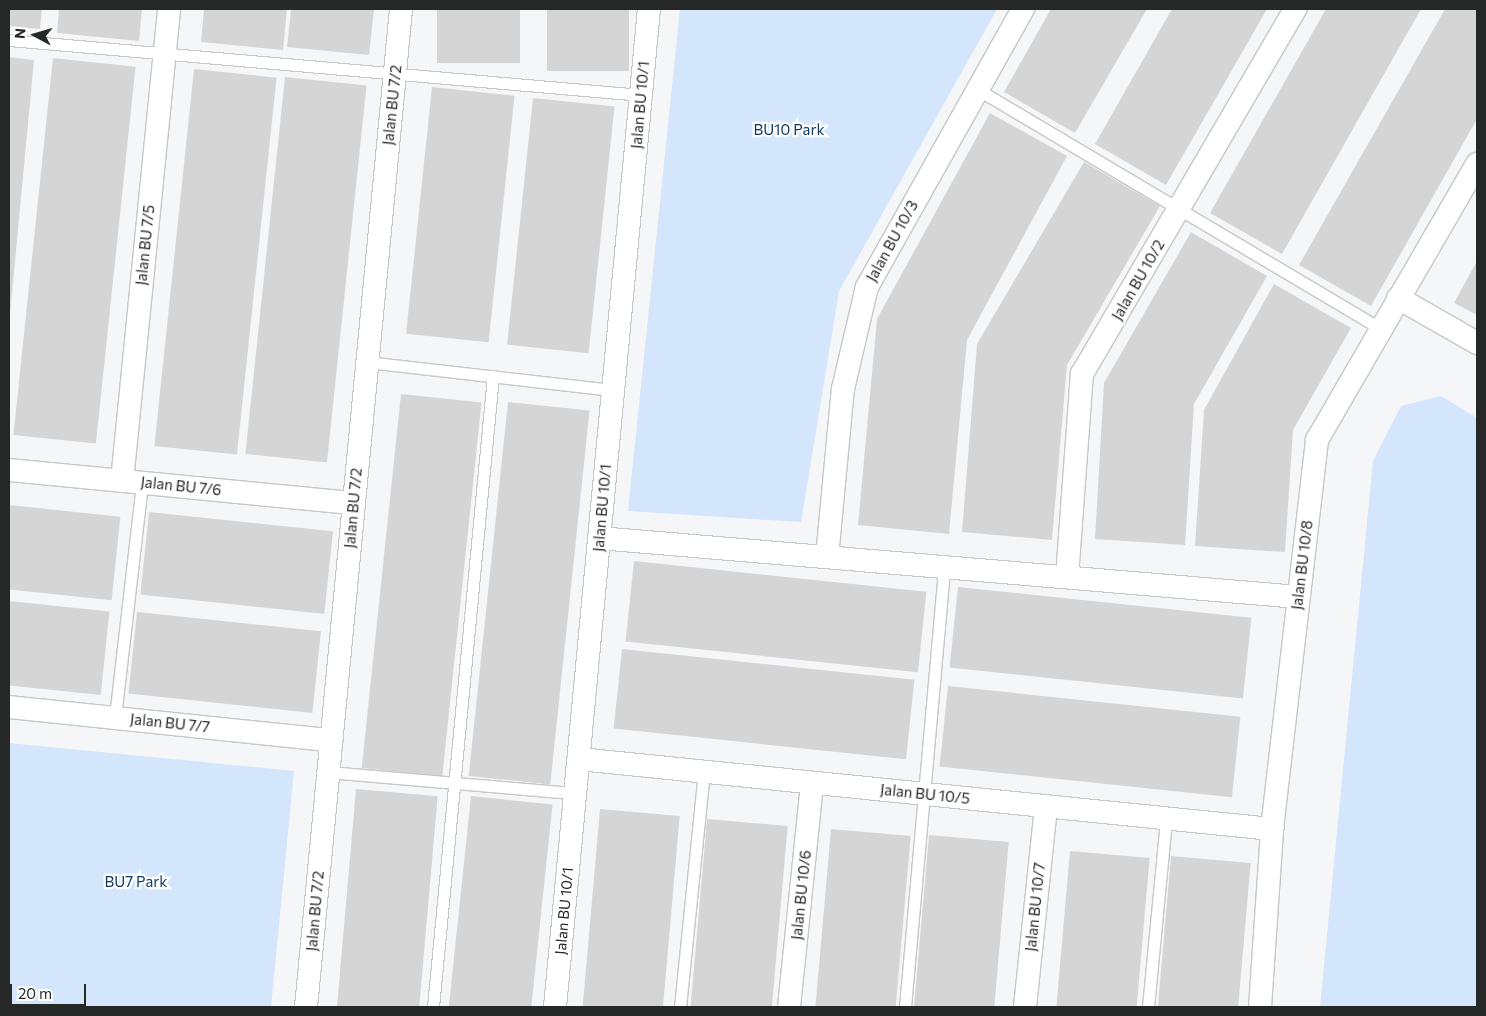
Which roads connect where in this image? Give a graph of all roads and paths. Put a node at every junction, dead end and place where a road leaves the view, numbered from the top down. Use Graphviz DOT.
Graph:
graph roads {
  1 [pos="169,9"];
  2 [pos="401,9"];
  3 [pos="649,9"];
  4 [pos="1023,9"];
  5 [pos="1295,9"];
  6 [pos="9,40"];
  7 [pos="164,54"];
  8 [pos="395,74"];
  9 [pos="978,89"];
  10 [pos="641,95"];
  11 [pos="1477,164"];
  12 [pos="1179,209"];
  13 [pos="1398,298"];
  14 [pos="1381,329"];
  15 [pos="1477,343"];
  16 [pos="367,362"];
  17 [pos="493,376"];
  18 [pos="613,390"];
  19 [pos="9,470"];
  20 [pos="132,482"];
  21 [pos="354,504"];
  22 [pos="599,538"];
  23 [pos="826,557"];
  24 [pos="944,567"];
  25 [pos="1067,577"];
  26 [pos="1298,597"];
  27 [pos="9,706"];
  28 [pos="115,718"];
  29 [pos="331,740"];
  30 [pos="578,759"];
  31 [pos="328,772"];
  32 [pos="704,772"];
  33 [pos="454,783"];
  34 [pos="812,783"];
  35 [pos="575,793"];
  36 [pos="924,794"];
  37 [pos="1046,806"];
  38 [pos="1166,819"];
  39 [pos="1272,829"];
  40 [pos="306,1007"];
  41 [pos="434,1007"];
  42 [pos="555,1007"];
  43 [pos="680,1007"];
  44 [pos="789,1007"];
  45 [pos="905,1007"];
  46 [pos="1025,1007"];
  47 [pos="1148,1007"];
  48 [pos="1260,1007"];
  1 -- 7 [label="street, Jalan BU 7/5"];
  2 -- 8 [label="street, Jalan BU 7/2"];
  3 -- 10 [label="street, Jalan BU 10/1"];
  4 -- 9 [label="street, Jalan BU 10/3"];
  5 -- 12 [label="street, Jalan BU 10/2"];
  6 -- 7 [label="lane"];
  7 -- 8 [label="lane"];
  7 -- 20 [label="street, Jalan BU 7/5"];
  8 -- 10 [label="lane"];
  8 -- 16 [label="street, Jalan BU 7/2"];
  9 -- 12 [label="lane"];
  9 -- 23 [label="street, Jalan BU 10/3"];
  10 -- 18 [label="street, Jalan BU 10/1"];
  11 -- 13 [label="street, Jalan BU 10/8"];
  12 -- 14 [label="lane"];
  12 -- 25 [label="street, Jalan BU 10/2"];
  13 -- 14 [label="street, Jalan BU 10/8"];
  13 -- 15 [label="street"];
  14 -- 26 [label="street, Jalan BU 10/8"];
  16 -- 17 [label="lane"];
  16 -- 21 [label="street, Jalan BU 7/2"];
  17 -- 18 [label="lane"];
  17 -- 33 [label="lane"];
  18 -- 22 [label="street, Jalan BU 10/1"];
  19 -- 20 [label="street, Jalan BU 7/6"];
  20 -- 21 [label="street, Jalan BU 7/6"];
  20 -- 28 [label="lane"];
  21 -- 29 [label="street, Jalan BU 7/2"];
  22 -- 23 [label="street"];
  22 -- 30 [label="street, Jalan BU 10/1"];
  23 -- 24 [label="street"];
  24 -- 25 [label="street"];
  24 -- 36 [label="lane"];
  25 -- 26 [label="street"];
  26 -- 39 [label="street, Jalan BU 10/8"];
  27 -- 28 [label="street, Jalan BU 7/7"];
  28 -- 29 [label="street, Jalan BU 7/7"];
  29 -- 31 [label="street, Jalan BU 7/2"];
  30 -- 32 [label="street, Jalan BU 10/5"];
  30 -- 35 [label="street, Jalan BU 10/1"];
  31 -- 33 [label="lane"];
  31 -- 40 [label="street, Jalan BU 7/2"];
  32 -- 34 [label="street, Jalan BU 10/5"];
  32 -- 43 [label="lane"];
  33 -- 35 [label="lane"];
  33 -- 41 [label="lane"];
  34 -- 36 [label="street, Jalan BU 10/5"];
  34 -- 44 [label="street, Jalan BU 10/6"];
  35 -- 42 [label="street, Jalan BU 10/1"];
  36 -- 37 [label="street, Jalan BU 10/5"];
  36 -- 45 [label="lane"];
  37 -- 38 [label="street, Jalan BU 10/5"];
  37 -- 46 [label="street, Jalan BU 10/7"];
  38 -- 39 [label="street, Jalan BU 10/5"];
  38 -- 47 [label="lane"];
  39 -- 48 [label="street, Jalan BU 10/8"];
}
